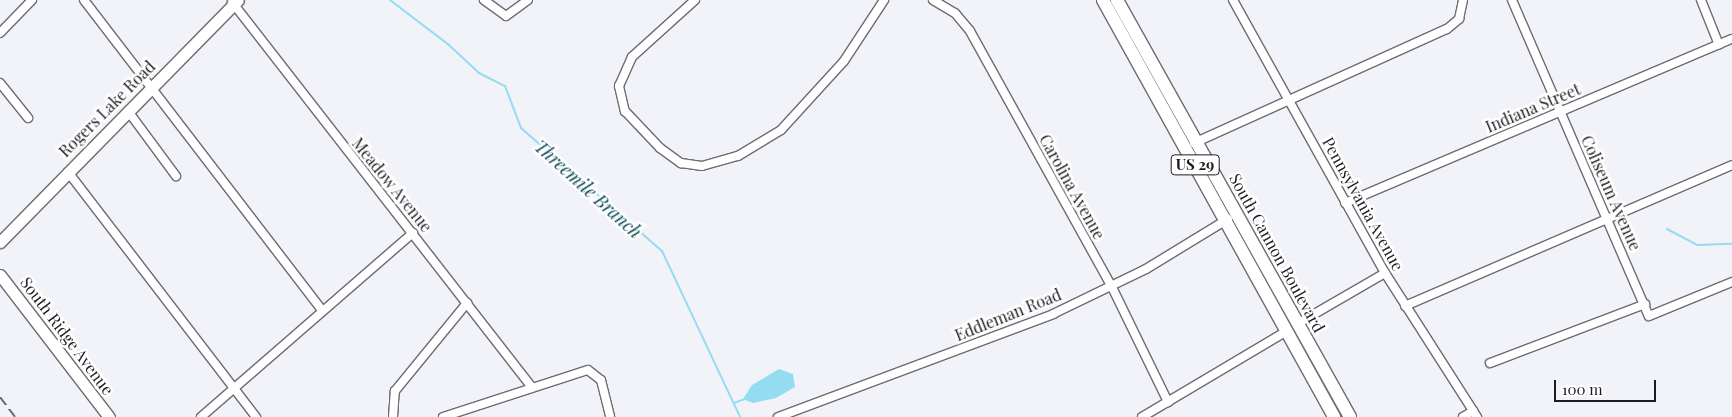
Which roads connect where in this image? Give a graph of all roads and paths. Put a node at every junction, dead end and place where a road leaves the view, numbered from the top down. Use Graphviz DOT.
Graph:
graph roads {
  1 [pos="32,0"];
  2 [pos="84,0"];
  3 [pos="484,0"];
  4 [pos="528,0"];
  5 [pos="695,0"];
  6 [pos="884,0"];
  7 [pos="933,0"];
  8 [pos="1103,0"];
  9 [pos="1117,0"];
  10 [pos="1233,0"];
  11 [pos="1463,0"];
  12 [pos="1512,0"];
  13 [pos="1701,0"];
  14 [pos="235,1"];
  15 [pos="0,32"];
  16 [pos="1732,40"];
  17 [pos="1719,45"];
  18 [pos="0,83"];
  19 [pos="151,88"];
  20 [pos="1287,99"];
  21 [pos="128,111"];
  22 [pos="1560,112"];
  23 [pos="28,118"];
  24 [pos="1191,144"];
  25 [pos="1732,165"];
  26 [pos="68,172"];
  27 [pos="176,176"];
  28 [pos="1345,202"];
  29 [pos="1231,218"];
  30 [pos="1608,219"];
  31 [pos="413,234"];
  32 [pos="0,242"];
  33 [pos="1385,272"];
  34 [pos="0,275"];
  35 [pos="1732,282"];
  36 [pos="1112,286"];
  37 [pos="468,303"];
  38 [pos="1645,304"];
  39 [pos="1405,306"];
  40 [pos="323,311"];
  41 [pos="1292,328"];
  42 [pos="1490,363"];
  43 [pos="531,386"];
  44 [pos="234,388"];
  45 [pos="1168,402"];
  46 [pos="1475,414"];
  47 [pos="109,417"];
  48 [pos="201,417"];
  49 [pos="256,417"];
  50 [pos="393,417"];
  51 [pos="443,417"];
  52 [pos="610,417"];
  53 [pos="778,417"];
  54 [pos="1142,417"];
  55 [pos="1334,417"];
  56 [pos="1350,417"];
  57 [pos="1463,417"];
  1 -- 15 [label="street"];
  2 -- 19 [label="street"];
  3 -- 4 [label="street"];
  5 -- 6 [label="street"];
  7 -- 36 [label="street, Carolina Avenue"];
  8 -- 24 [label="main road, South Cannon Boulevard / US 29"];
  9 -- 24 [label="main road, South Cannon Boulevard / US 29"];
  10 -- 20 [label="street, Pennsylvania Avenue"];
  11 -- 20 [label="street"];
  12 -- 22 [label="street, Coliseum Avenue"];
  13 -- 17 [label="street"];
  14 -- 19 [label="main road, Rogers Lake Road"];
  14 -- 31 [label="street, Meadow Avenue"];
  16 -- 17 [label="street, Indiana Street"];
  17 -- 22 [label="street, Indiana Street"];
  18 -- 23 [label="street"];
  19 -- 21 [label="main road, Rogers Lake Road"];
  19 -- 40 [label="street"];
  20 -- 24 [label="street"];
  20 -- 28 [label="street, Pennsylvania Avenue"];
  21 -- 26 [label="main road, Rogers Lake Road"];
  21 -- 27 [label="street"];
  22 -- 28 [label="street, Indiana Street"];
  22 -- 30 [label="street, Coliseum Avenue"];
  24 -- 29 [label="main road, South Cannon Boulevard / US 29"];
  25 -- 30 [label="street"];
  26 -- 32 [label="main road, Rogers Lake Road"];
  26 -- 44 [label="street"];
  28 -- 33 [label="street, Pennsylvania Avenue"];
  29 -- 36 [label="street, Eddleman Road"];
  29 -- 41 [label="main road, South Cannon Boulevard / US 29"];
  30 -- 38 [label="street, Coliseum Avenue"];
  30 -- 39 [label="street"];
  31 -- 37 [label="street, Meadow Avenue"];
  31 -- 40 [label="street"];
  33 -- 39 [label="street, Pennsylvania Avenue"];
  33 -- 41 [label="street"];
  34 -- 47 [label="main road, South Ridge Avenue"];
  35 -- 38 [label="street"];
  36 -- 45 [label="street, Carolina Avenue"];
  36 -- 53 [label="street, Eddleman Road"];
  37 -- 43 [label="street, Meadow Avenue"];
  37 -- 50 [label="street"];
  38 -- 42 [label="street"];
  39 -- 46 [label="street, Pennsylvania Avenue"];
  40 -- 44 [label="street"];
  41 -- 45 [label="street"];
  41 -- 55 [label="main road, South Cannon Boulevard / US 29"];
  41 -- 56 [label="main road, South Cannon Boulevard / US 29"];
  43 -- 51 [label="street"];
  43 -- 52 [label="street"];
  44 -- 48 [label="street"];
  44 -- 49 [label="street"];
  45 -- 54 [label="street"];
  46 -- 57 [label="street"];
}
